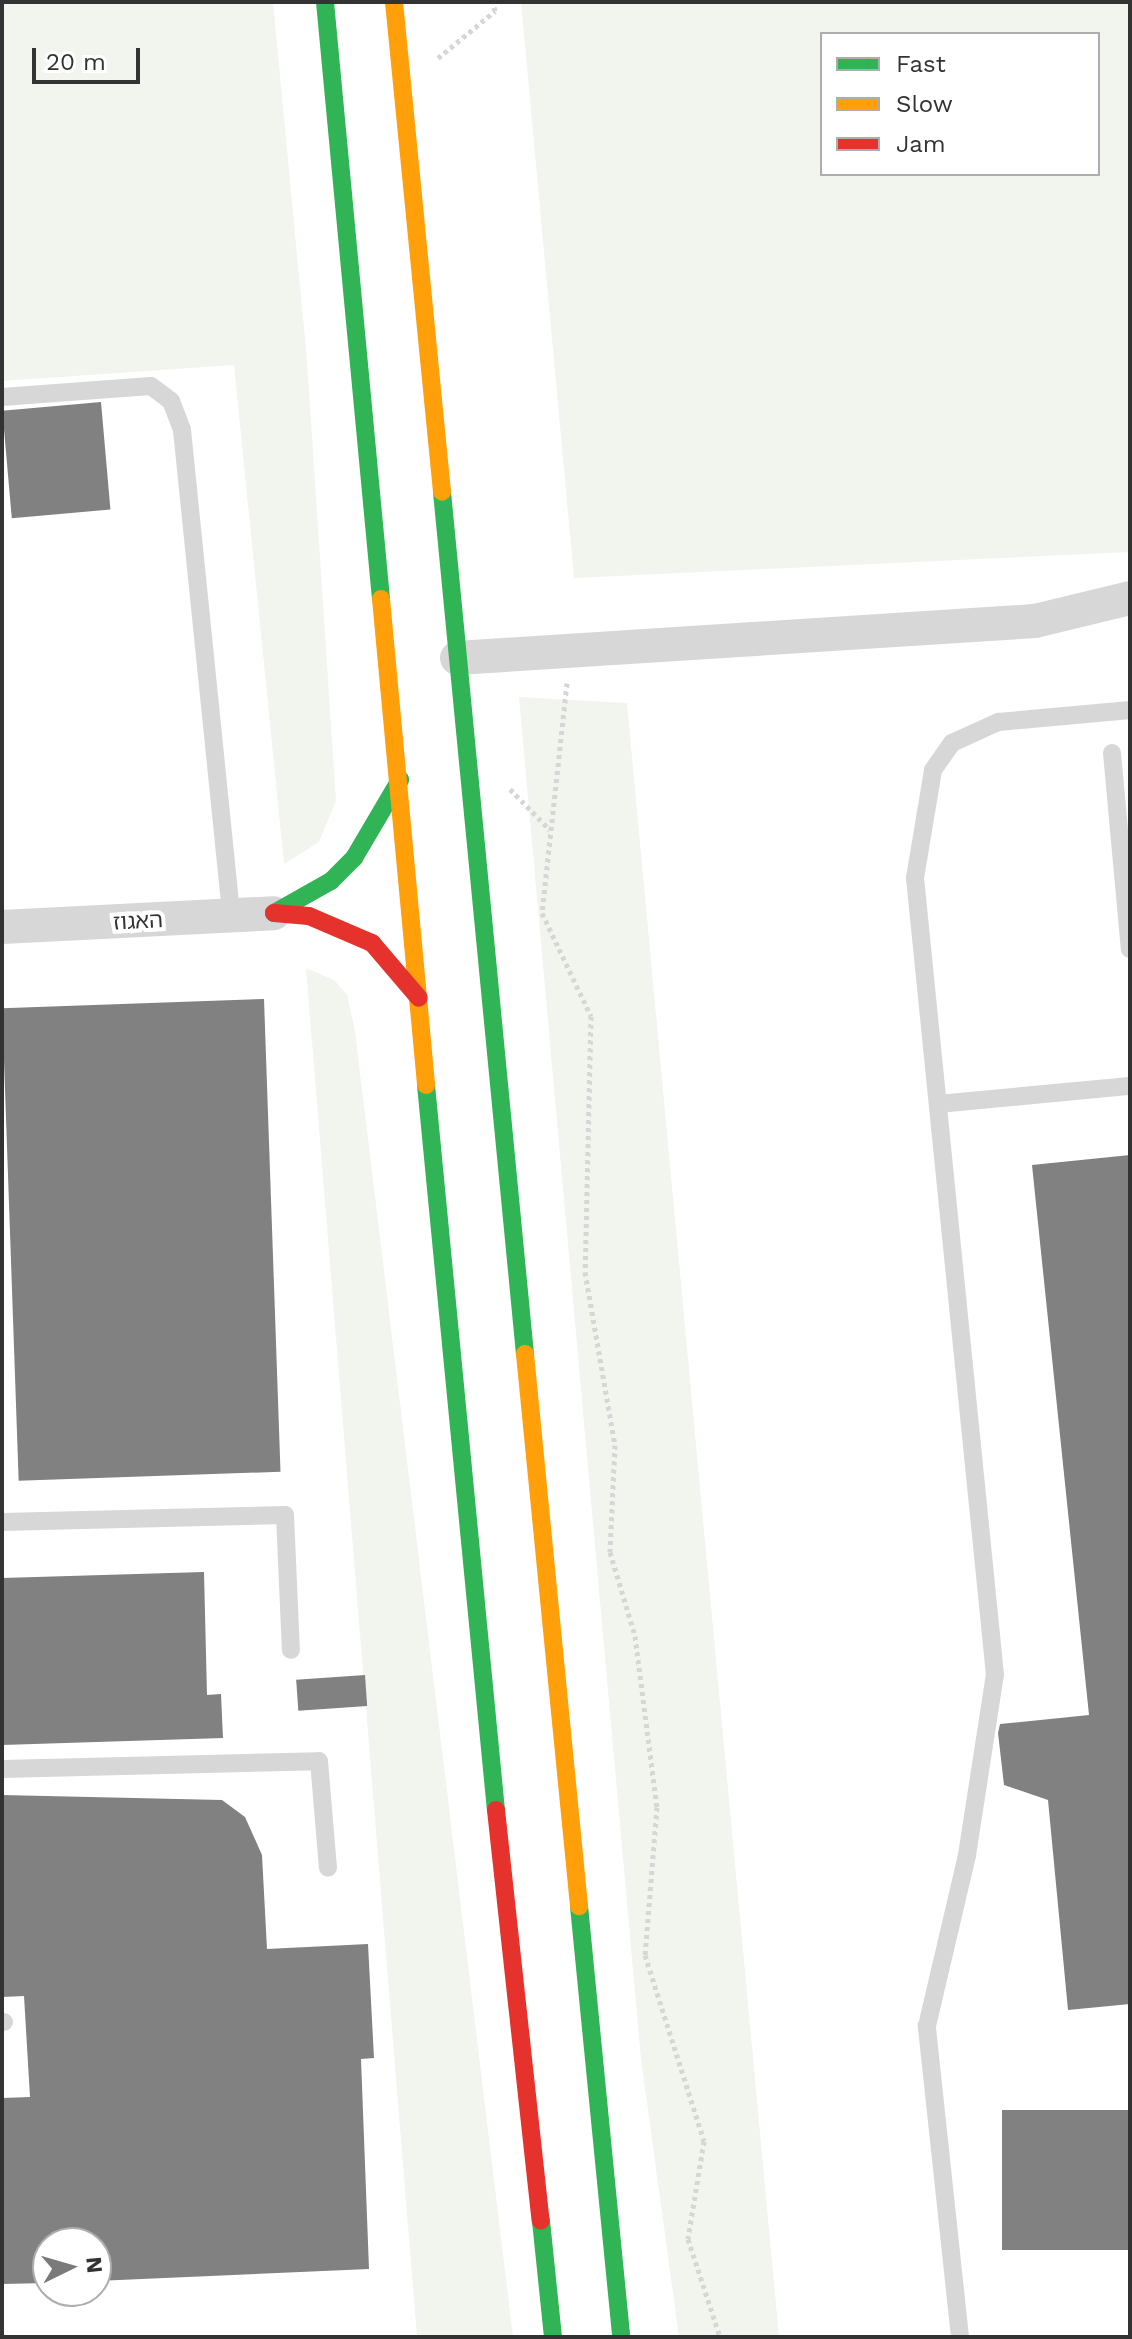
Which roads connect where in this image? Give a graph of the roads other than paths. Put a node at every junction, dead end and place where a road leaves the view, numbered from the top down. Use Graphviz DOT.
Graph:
graph roads {
  1 [pos="325,2"];
  2 [pos="394,2"];
  3 [pos="2,397"];
  4 [pos="1130,598"];
  5 [pos="457,658"];
  6 [pos="1130,710"];
  7 [pos="1112,753"];
  8 [pos="400,780"];
  9 [pos="274,913"];
  10 [pos="231,916"];
  11 [pos="2,927"];
  12 [pos="1130,949"];
  13 [pos="419,998"];
  14 [pos="1130,1086"];
  15 [pos="938,1104"];
  16 [pos="2,1522"];
  17 [pos="291,1650"];
  18 [pos="2,1769"];
  19 [pos="328,1868"];
  20 [pos="553,2337"];
  21 [pos="621,2337"];
  22 [pos="960,2337"];
  1 -- 8 [label="street"];
  2 -- 5 [label="street"];
  3 -- 10 [label="lane"];
  4 -- 5 [label="street"];
  5 -- 21 [label="street"];
  6 -- 15 [label="lane"];
  7 -- 12 [label="lane"];
  8 -- 9 [label="street"];
  8 -- 13 [label="street"];
  9 -- 10 [label="street, האגוז"];
  9 -- 13 [label="street"];
  10 -- 11 [label="street, האגוז"];
  13 -- 20 [label="street"];
  14 -- 15 [label="lane"];
  15 -- 22 [label="lane"];
  16 -- 17 [label="lane"];
  18 -- 19 [label="lane"];
}
